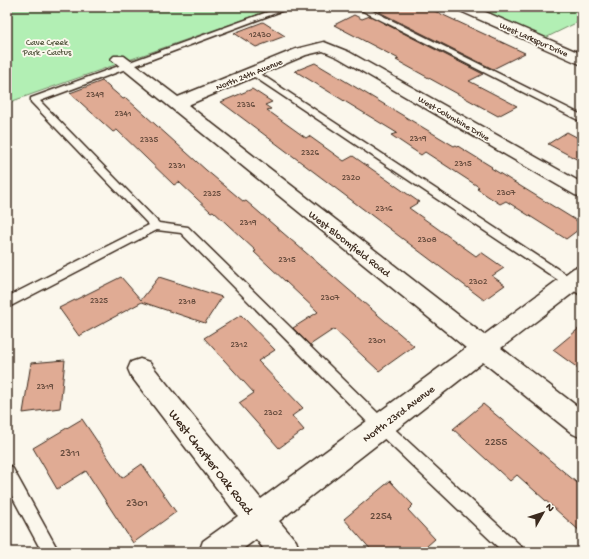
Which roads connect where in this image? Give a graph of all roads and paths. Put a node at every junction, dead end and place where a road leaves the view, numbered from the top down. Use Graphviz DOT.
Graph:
graph roads {
  1 [pos="288,7"];
  2 [pos="359,7"];
  3 [pos="463,7"];
  4 [pos="324,46"];
  5 [pos="582,60"];
  6 [pos="123,62"];
  7 [pos="253,72"];
  8 [pos="175,104"];
  9 [pos="582,119"];
  10 [pos="582,191"];
  11 [pos="156,226"];
  12 [pos="578,283"];
  13 [pos="7,303"];
  14 [pos="483,349"];
  15 [pos="140,369"];
  16 [pos="381,426"];
  17 [pos="582,426"];
  18 [pos="7,472"];
  19 [pos="258,519"];
  20 [pos="51,552"];
  21 [pos="214,552"];
  22 [pos="285,552"];
  23 [pos="515,552"];
  1 -- 6 [label="lane"];
  2 -- 9 [label="lane"];
  3 -- 5 [label="street, West Larkspur Drive"];
  4 -- 7 [label="street, North 24th Avenue"];
  4 -- 10 [label="street, West Columbine Drive"];
  6 -- 8 [label="street, West Bloomfield Road"];
  6 -- 11 [label="lane"];
  7 -- 8 [label="street, North 24th Avenue"];
  7 -- 12 [label="lane"];
  8 -- 14 [label="street, West Bloomfield Road"];
  11 -- 13 [label="lane"];
  11 -- 16 [label="lane"];
  12 -- 14 [label="street, North 23rd Avenue"];
  14 -- 16 [label="street, North 23rd Avenue"];
  14 -- 17 [label="street, West Bloomfield Road"];
  15 -- 19 [label="street, West Charter Oak Road"];
  16 -- 19 [label="street, North 23rd Avenue"];
  16 -- 23 [label="lane"];
  18 -- 20 [label="lane"];
  19 -- 21 [label="street, North 23rd Avenue"];
  19 -- 22 [label="street, West Charter Oak Road"];
}
